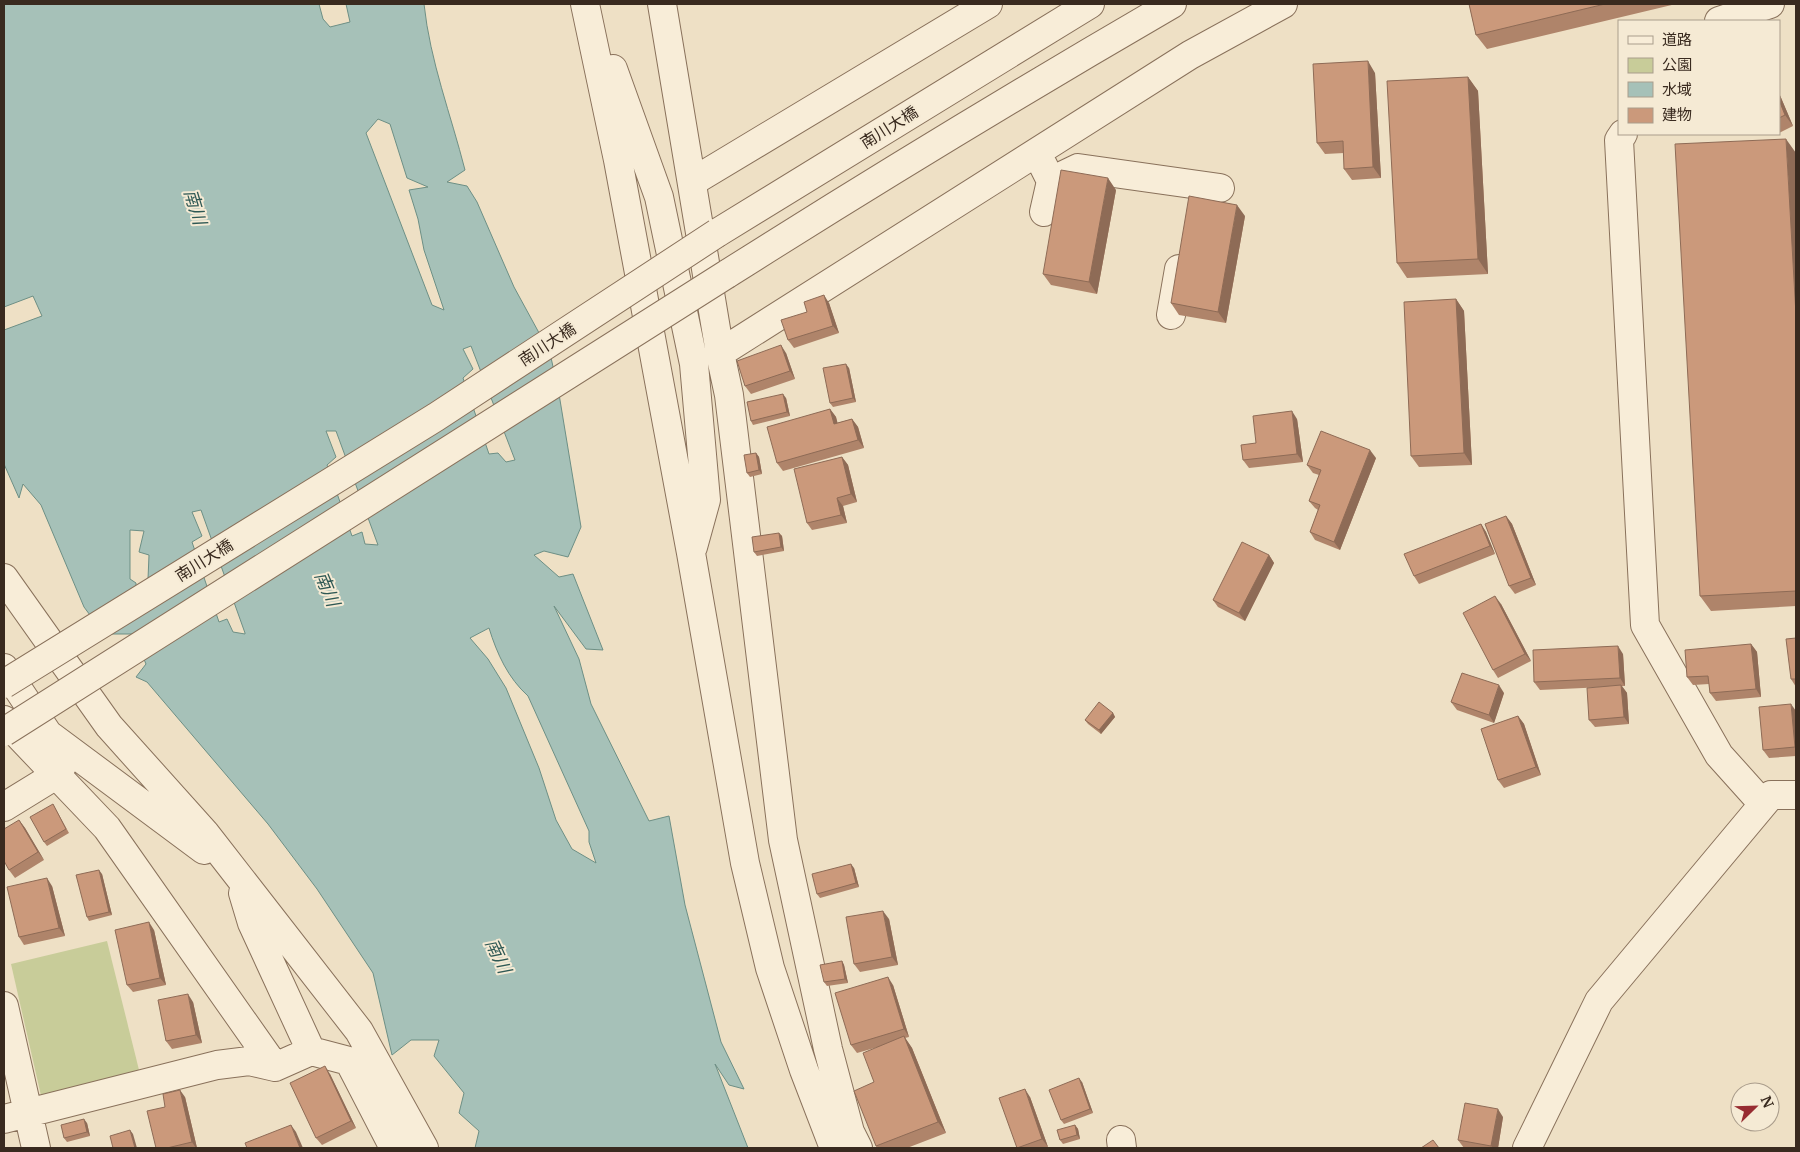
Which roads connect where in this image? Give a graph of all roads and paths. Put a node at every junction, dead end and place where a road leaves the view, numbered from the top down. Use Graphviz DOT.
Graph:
graph roads {
  1 [pos="585,4"];
  2 [pos="662,4"];
  3 [pos="988,4"];
  4 [pos="1090,4"];
  5 [pos="1172,4"];
  6 [pos="1283,4"];
  7 [pos="1770,4"];
  8 [pos="1722,20"];
  9 [pos="592,34"];
  10 [pos="1622,135"];
  11 [pos="1036,152"];
  12 [pos="1051,181"];
  13 [pos="692,182"];
  14 [pos="1194,185"];
  15 [pos="1220,188"];
  16 [pos="1044,212"];
  17 [pos="1189,212"];
  18 [pos="1184,240"];
  19 [pos="1171,315"];
  20 [pos="720,353"];
  21 [pos="691,553"];
  22 [pos="4,578"];
  23 [pos="4,668"];
  24 [pos="4,684"];
  25 [pos="4,720"];
  26 [pos="4,732"];
  27 [pos="71,751"];
  28 [pos="56,775"];
  29 [pos="1796,795"];
  30 [pos="1763,804"];
  31 [pos="4,807"];
  32 [pos="238,875"];
  33 [pos="4,1006"];
  34 [pos="310,1051"];
  35 [pos="275,1067"];
  36 [pos="16,1116"];
  37 [pos="36,1148"];
  38 [pos="394,1148"];
  39 [pos="424,1148"];
  40 [pos="834,1148"];
  41 [pos="858,1148"];
  42 [pos="1527,1148"];
  1 -- 9 [label="street"];
  2 -- 13 [label="street"];
  3 -- 13 [label="street"];
  4 -- 24 [label="street, 南川大橋, bridge"];
  5 -- 26 [label="street, bridge"];
  6 -- 11 [label="street"];
  7 -- 8 [label="street"];
  9 -- 21 [label="street"];
  9 -- 21 [label="street"];
  10 -- 30 [label="street"];
  11 -- 12 [label="street"];
  11 -- 20 [label="street"];
  12 -- 14 [label="street"];
  12 -- 16 [label="street"];
  13 -- 20 [label="street"];
  14 -- 15 [label="street"];
  14 -- 17 [label="street"];
  18 -- 19 [label="street"];
  20 -- 41 [label="street"];
  21 -- 40 [label="street"];
  22 -- 32 [label="street"];
  23 -- 27 [label="street"];
  25 -- 28 [label="street"];
  27 -- 28 [label="street"];
  27 -- 32 [label="street"];
  28 -- 31 [label="street"];
  28 -- 35 [label="street"];
  29 -- 30 [label="street"];
  30 -- 42 [label="street"];
  32 -- 34 [label="street"];
  32 -- 39 [label="street"];
  33 -- 36 [label="street"];
  34 -- 35 [label="street"];
  34 -- 38 [label="street"];
  35 -- 36 [label="street"];
  36 -- 37 [label="street"];
}
